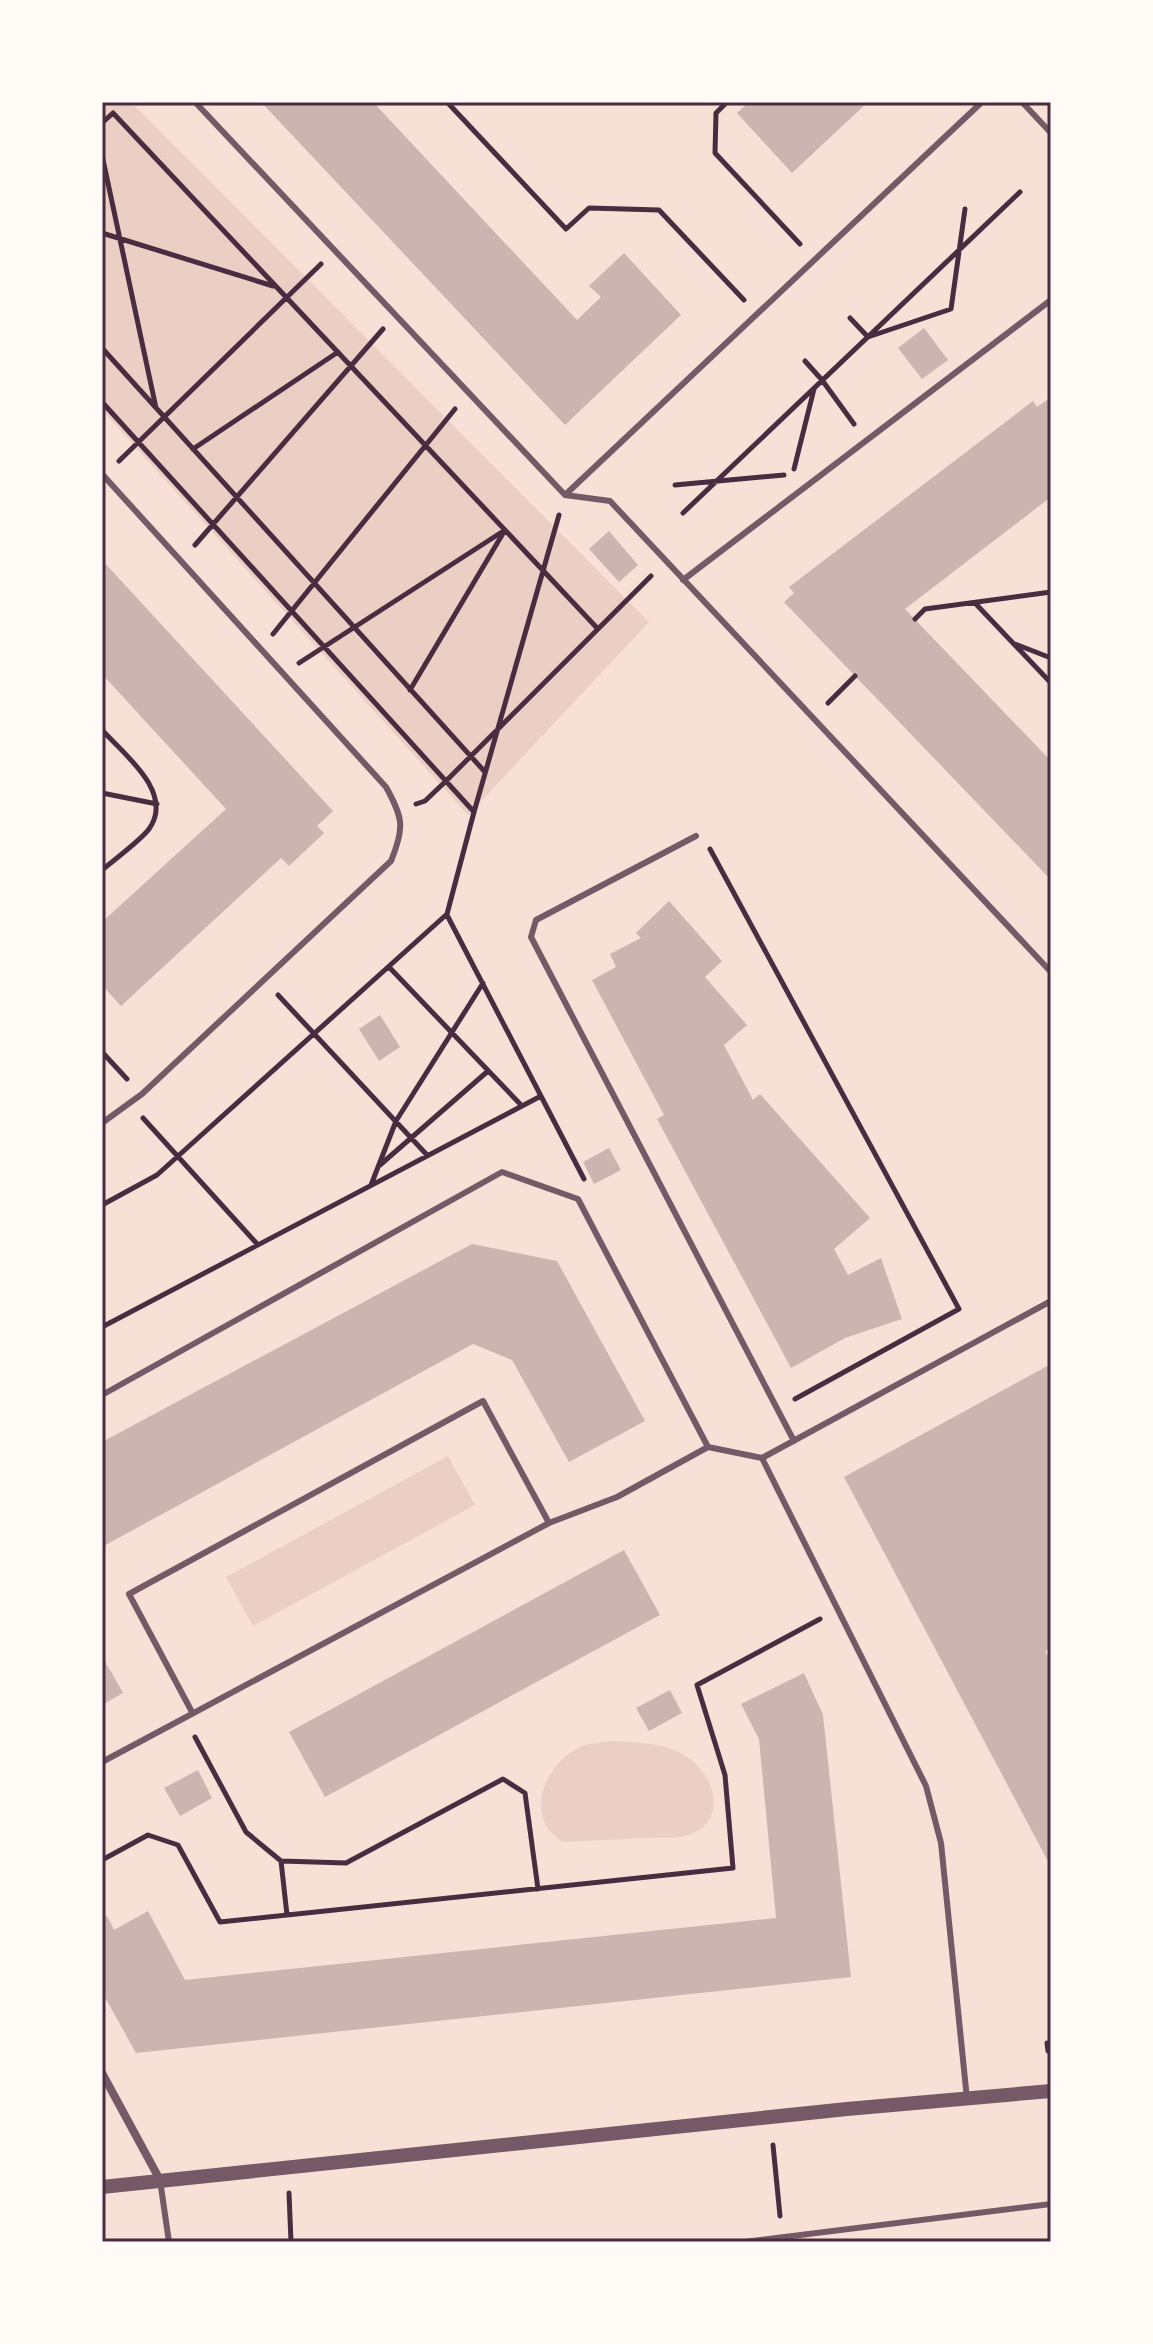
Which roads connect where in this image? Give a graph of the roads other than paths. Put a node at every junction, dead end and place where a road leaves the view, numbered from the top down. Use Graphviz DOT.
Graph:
graph roads {
  1 [pos="195,102"];
  2 [pos="982,102"];
  3 [pos="1022,102"];
  4 [pos="1051,133"];
  5 [pos="1051,300"];
  6 [pos="103,475"];
  7 [pos="565,495"];
  8 [pos="683,580"];
  9 [pos="696,836"];
  10 [pos="1051,972"];
  11 [pos="102,1123"];
  12 [pos="1051,1301"];
  13 [pos="102,1395"];
  14 [pos="794,1441"];
  15 [pos="708,1447"];
  16 [pos="762,1458"];
  17 [pos="549,1523"];
  18 [pos="192,1712"];
  19 [pos="102,1762"];
  20 [pos="102,2073"];
  21 [pos="1051,2091"];
  22 [pos="967,2099"];
  23 [pos="160,2180"];
  24 [pos="102,2187"];
  25 [pos="1051,2204"];
  26 [pos="169,2242"];
  27 [pos="744,2242"];
  1 -- 7 [label="lane"];
  2 -- 7 [label="lane"];
  3 -- 4 [label="lane"];
  5 -- 8 [label="lane"];
  6 -- 11 [label="lane"];
  7 -- 8 [label="lane"];
  8 -- 10 [label="lane"];
  9 -- 14 [label="lane"];
  12 -- 14 [label="lane"];
  13 -- 15 [label="lane"];
  14 -- 16 [label="lane"];
  15 -- 16 [label="lane"];
  15 -- 17 [label="lane"];
  16 -- 22 [label="lane"];
  17 -- 18 [label="lane"];
  17 -- 18 [label="lane"];
  18 -- 19 [label="lane"];
  20 -- 23 [label="street"];
  21 -- 22 [label="street"];
  22 -- 23 [label="street"];
  23 -- 24 [label="street"];
  23 -- 26 [label="lane"];
  25 -- 27 [label="lane"];
}
